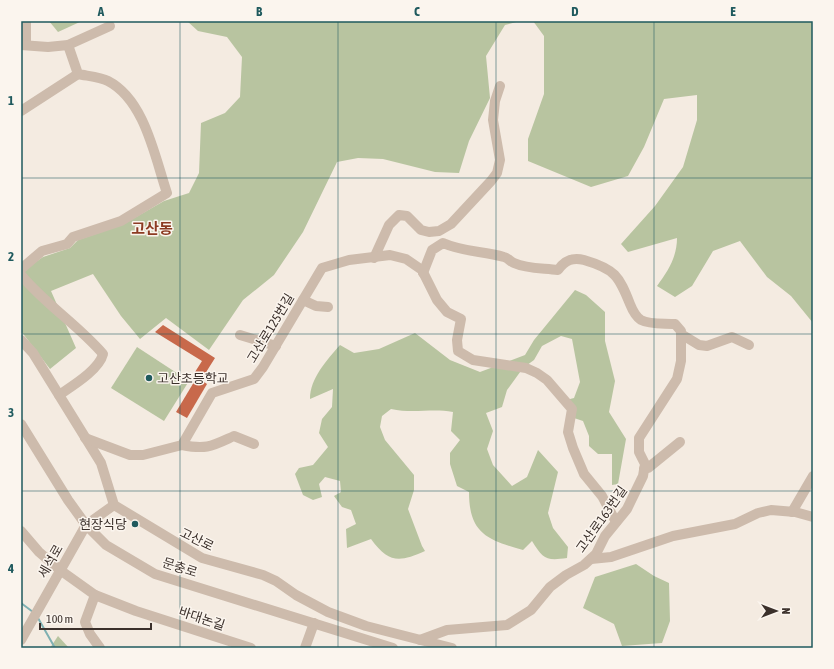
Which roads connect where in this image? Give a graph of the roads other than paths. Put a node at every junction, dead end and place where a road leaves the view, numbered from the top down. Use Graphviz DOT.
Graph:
graph roads {
  1 [pos="26,21"];
  2 [pos="110,26"];
  3 [pos="24,45"];
  4 [pos="68,45"];
  5 [pos="78,74"];
  6 [pos="500,86"];
  7 [pos="21,110"];
  8 [pos="374,258"];
  9 [pos="21,269"];
  10 [pos="423,273"];
  11 [pos="21,275"];
  12 [pos="303,300"];
  13 [pos="328,307"];
  14 [pos="681,334"];
  15 [pos="240,335"];
  16 [pos="21,340"];
  17 [pos="749,345"];
  18 [pos="276,346"];
  19 [pos="59,396"];
  20 [pos="21,424"];
  21 [pos="86,438"];
  22 [pos="680,442"];
  23 [pos="254,444"];
  24 [pos="182,445"];
  25 [pos="644,469"];
  26 [pos="813,476"];
  27 [pos="114,505"];
  28 [pos="792,512"];
  29 [pos="813,517"];
  30 [pos="616,522"];
  31 [pos="86,525"];
  32 [pos="21,531"];
  33 [pos="591,559"];
  34 [pos="60,570"];
  35 [pos="95,594"];
  36 [pos="314,623"];
  37 [pos="22,638"];
  38 [pos="420,640"];
  39 [pos="100,648"];
  40 [pos="251,648"];
  41 [pos="305,648"];
  42 [pos="393,648"];
  43 [pos="452,648"];
  1 -- 3 [label="street"];
  2 -- 4 [label="street"];
  3 -- 4 [label="street"];
  4 -- 5 [label="street"];
  5 -- 7 [label="street"];
  5 -- 9 [label="street"];
  6 -- 8 [label="street"];
  8 -- 10 [label="street, 고산로125번길"];
  8 -- 12 [label="street, 고산로125번길"];
  10 -- 14 [label="street"];
  10 -- 30 [label="street, 고산로125번길"];
  11 -- 19 [label="street"];
  12 -- 13 [label="street"];
  12 -- 18 [label="street, 고산로125번길"];
  14 -- 17 [label="street"];
  14 -- 25 [label="street"];
  15 -- 18 [label="street"];
  16 -- 19 [label="street"];
  18 -- 24 [label="street, 고산로125번길"];
  19 -- 21 [label="street"];
  20 -- 31 [label="street, 문충로"];
  21 -- 24 [label="street"];
  21 -- 27 [label="street"];
  22 -- 25 [label="street"];
  23 -- 24 [label="street"];
  25 -- 30 [label="street, 고산로163번길"];
  26 -- 28 [label="street"];
  27 -- 31 [label="street, 세석로"];
  27 -- 38 [label="street, 고산로"];
  28 -- 29 [label="street"];
  28 -- 33 [label="street"];
  30 -- 33 [label="street, 고산로163번길"];
  31 -- 34 [label="street, 세석로"];
  31 -- 36 [label="street, 문충로"];
  32 -- 34 [label="street, 바대논길"];
  33 -- 38 [label="street, 고산로163번길"];
  34 -- 35 [label="street, 바대논길"];
  34 -- 37 [label="street, 세석로"];
  35 -- 39 [label="street"];
  35 -- 40 [label="street, 바대논길"];
  36 -- 41 [label="street"];
  36 -- 42 [label="street, 문충로"];
  38 -- 43 [label="street, 고산로"];
}
